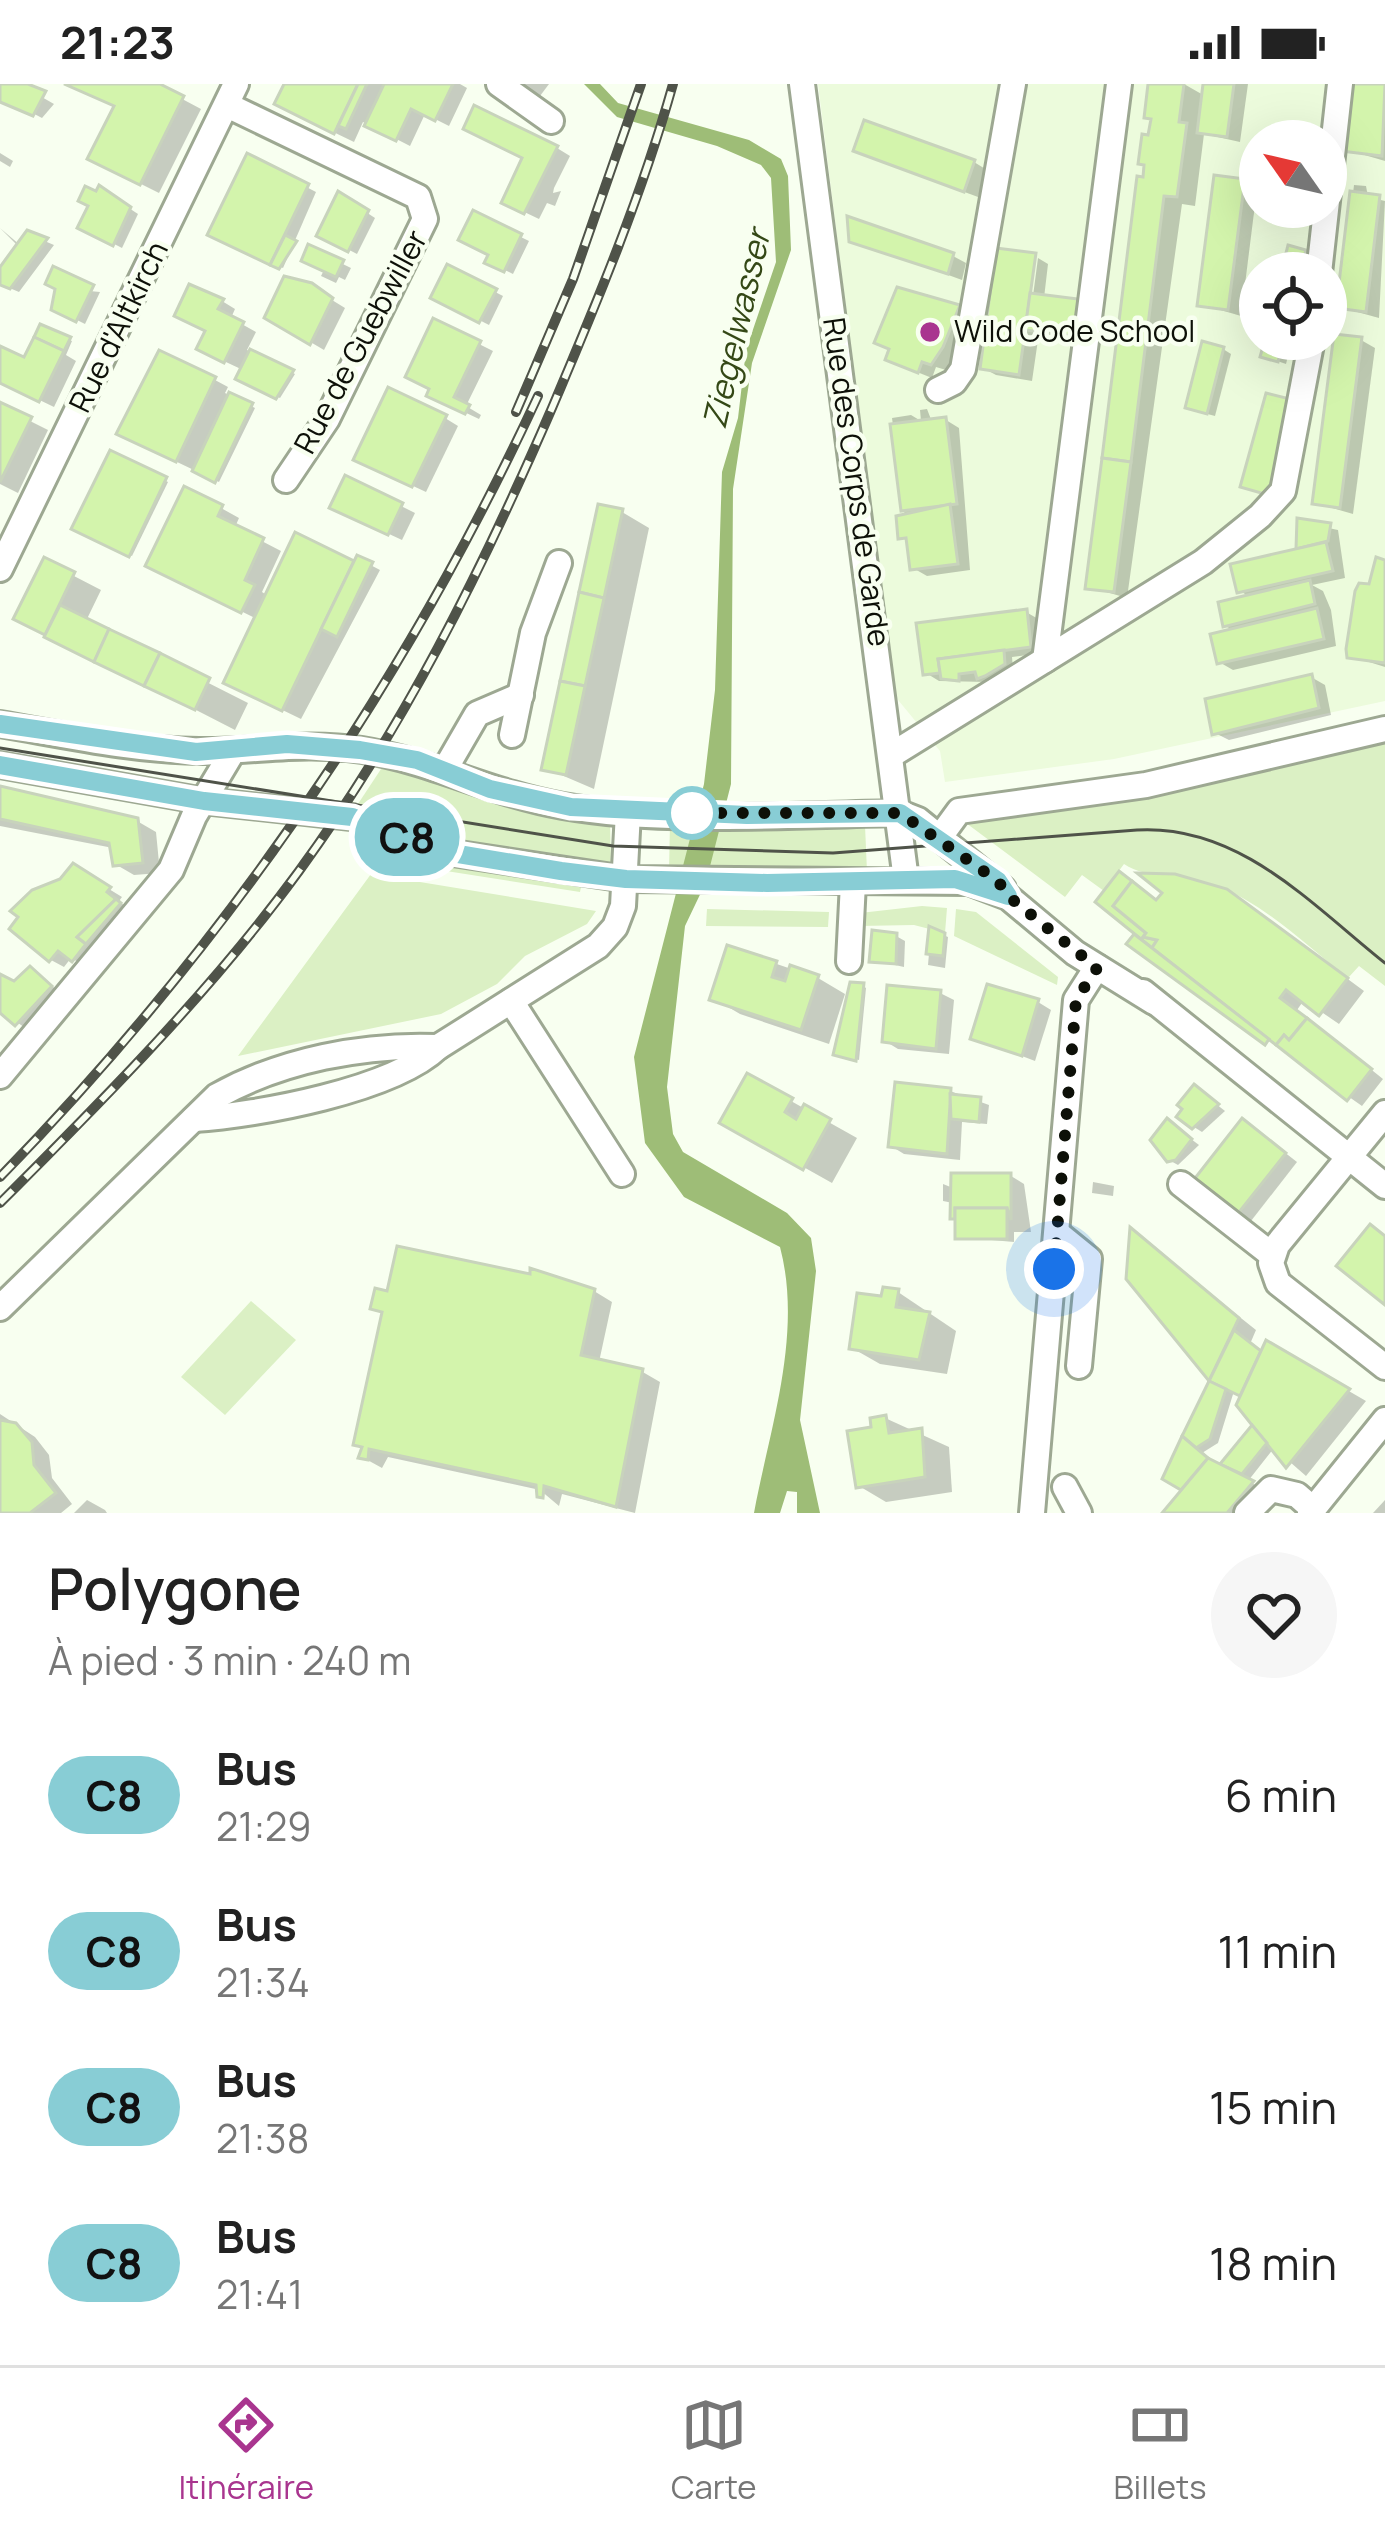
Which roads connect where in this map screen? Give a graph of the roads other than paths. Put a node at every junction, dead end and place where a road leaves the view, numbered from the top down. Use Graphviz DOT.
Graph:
graph roads {
  1 [pos="499,84"];
  2 [pos="802,84"];
  3 [pos="1013,84"];
  4 [pos="1119,84"];
  5 [pos="1340,84"];
  6 [pos="231,95"];
  7 [pos="551,121"];
  8 [pos="1321,252"];
  9 [pos="1308,360"];
  10 [pos="938,390"];
  11 [pos="286,480"];
  12 [pos="559,563"];
  13 [pos="0,569"];
  14 [pos="1045,660"];
  15 [pos="521,694"];
  16 [pos="0,724"];
  17 [pos="1385,729"];
  18 [pos="512,735"];
  19 [pos="233,751"];
  20 [pos="893,754"];
  21 [pos="0,765"];
  22 [pos="444,770"];
  23 [pos="204,801"];
  24 [pos="628,812"];
  25 [pos="900,813"];
  26 [pos="940,837"];
  27 [pos="626,879"];
  28 [pos="906,880"];
  29 [pos="853,883"];
  30 [pos="1008,896"];
  31 [pos="1056,932"];
  32 [pos="849,961"];
  33 [pos="1097,968"];
  34 [pos="511,1001"];
  35 [pos="1154,1002"];
  36 [pos="438,1047"];
  37 [pos="322,1058"];
  38 [pos="5,1061"];
  39 [pos="280,1104"];
  40 [pos="1385,1113"];
  41 [pos="194,1119"];
  42 [pos="1347,1156"];
  43 [pos="622,1174"];
  44 [pos="1181,1184"];
  45 [pos="1385,1186"];
  46 [pos="1058,1233"];
  47 [pos="1272,1255"];
  48 [pos="0,1309"];
  49 [pos="1079,1366"];
  50 [pos="1385,1367"];
  51 [pos="1385,1420"];
  52 [pos="1065,1487"];
  53 [pos="1312,1511"];
  54 [pos="1032,1513"];
  55 [pos="1079,1513"];
  56 [pos="1247,1513"];
  1 -- 7 [label="street"];
  2 -- 20 [label="street, Rue des Corps de Garde"];
  3 -- 10 [label="street"];
  4 -- 14 [label="street"];
  5 -- 8 [label="street"];
  6 -- 11 [label="street, Rue de Guebwiller"];
  6 -- 13 [label="street, Rue d'Altkirch"];
  9 -- 14 [label="street"];
  12 -- 15 [label="street"];
  14 -- 20 [label="street"];
  15 -- 18 [label="street"];
  15 -- 22 [label="street"];
  16 -- 19 [label="street"];
  17 -- 26 [label="street"];
  19 -- 22 [label="street"];
  19 -- 23 [label="street"];
  20 -- 25 [label="street, Rue des Corps de Garde"];
  21 -- 23 [label="street"];
  22 -- 24 [label="street"];
  23 -- 27 [label="street"];
  23 -- 38 [label="street"];
  24 -- 25 [label="street"];
  24 -- 27 [label="street"];
  25 -- 26 [label="street"];
  25 -- 28 [label="street, Rue des Corps de Garde"];
  26 -- 30 [label="street"];
  27 -- 29 [label="street"];
  27 -- 34 [label="street"];
  28 -- 29 [label="street"];
  28 -- 30 [label="street"];
  29 -- 32 [label="street"];
  30 -- 31 [label="street"];
  31 -- 33 [label="street"];
  31 -- 35 [label="street"];
  33 -- 35 [label="street"];
  33 -- 46 [label="street"];
  34 -- 36 [label="street"];
  34 -- 43 [label="street"];
  35 -- 42 [label="street"];
  36 -- 37 [label="street"];
  36 -- 39 [label="street"];
  37 -- 39 [label="street"];
  37 -- 41 [label="street"];
  39 -- 41 [label="street"];
  40 -- 42 [label="street"];
  41 -- 48 [label="street"];
  42 -- 45 [label="street"];
  42 -- 47 [label="street"];
  44 -- 47 [label="street"];
  46 -- 49 [label="street"];
  46 -- 54 [label="street"];
  47 -- 50 [label="street"];
  51 -- 53 [label="street"];
  52 -- 55 [label="street"];
  53 -- 56 [label="street"];
}
